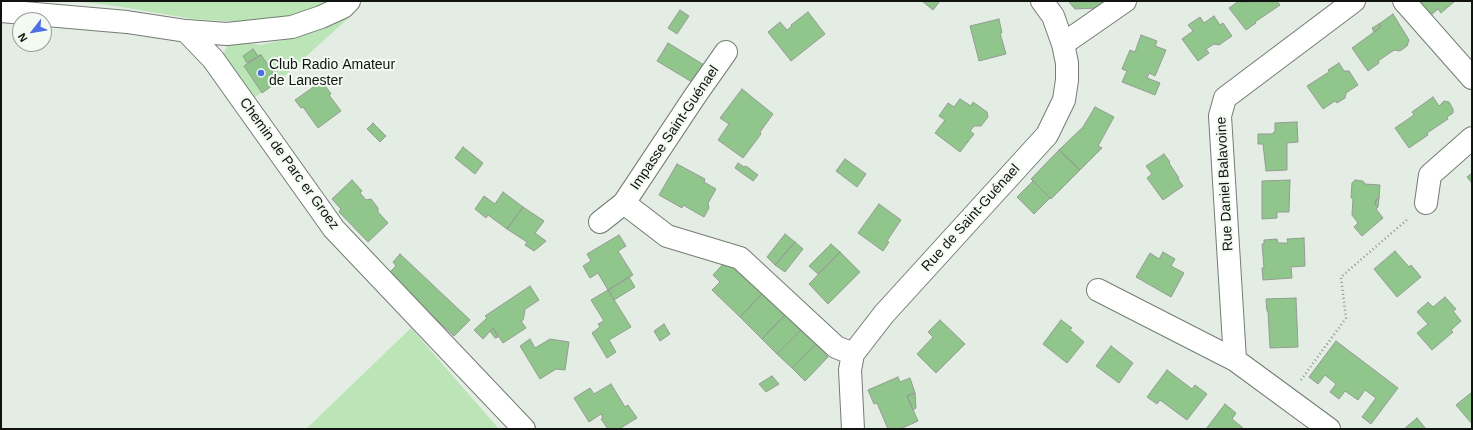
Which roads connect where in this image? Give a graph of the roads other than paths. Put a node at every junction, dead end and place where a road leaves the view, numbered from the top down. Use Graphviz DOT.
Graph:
graph roads {
  1 [pos="349,1"];
  2 [pos="1042,1"];
  3 [pos="1125,1"];
  4 [pos="1354,1"];
  5 [pos="1404,1"];
  6 [pos="1,11"];
  7 [pos="186,31"];
  8 [pos="1063,44"];
  9 [pos="726,52"];
  10 [pos="1472,78"];
  11 [pos="1472,138"];
  12 [pos="624,203"];
  13 [pos="1426,203"];
  14 [pos="600,222"];
  15 [pos="1098,290"];
  16 [pos="853,354"];
  17 [pos="1235,360"];
  18 [pos="524,429"];
  19 [pos="853,429"];
  20 [pos="1329,429"];
  1 -- 7 [label="street"];
  2 -- 8 [label="street, Rue de Saint-Guénael"];
  3 -- 8 [label="street"];
  4 -- 17 [label="street, Rue Daniel Balavoine"];
  5 -- 10 [label="street"];
  6 -- 7 [label="street"];
  7 -- 18 [label="street, Chemin de Parc er Groez"];
  8 -- 16 [label="street, Rue de Saint-Guénael"];
  9 -- 12 [label="street, Impasse Saint-Guénael"];
  11 -- 13 [label="street"];
  12 -- 14 [label="street, Impasse Saint-Guénael"];
  12 -- 16 [label="street, Impasse Saint-Guénael"];
  15 -- 17 [label="street"];
  16 -- 19 [label="street, Rue de Saint-Guénael"];
  17 -- 20 [label="street"];
}
